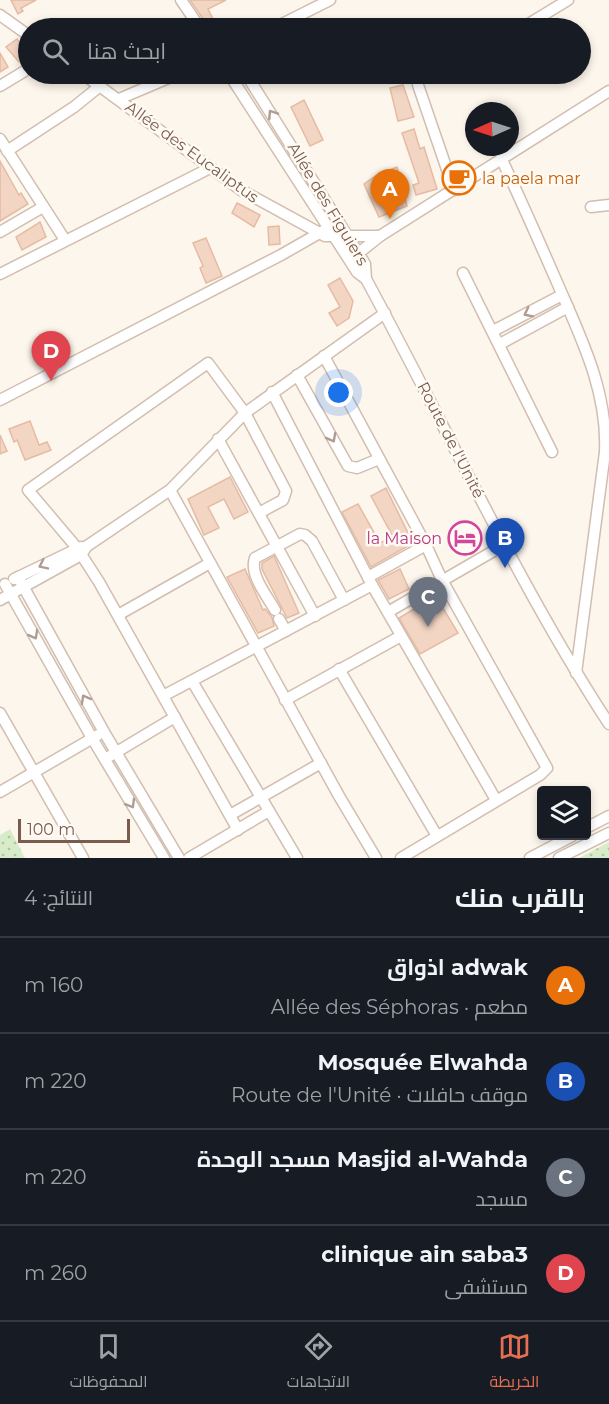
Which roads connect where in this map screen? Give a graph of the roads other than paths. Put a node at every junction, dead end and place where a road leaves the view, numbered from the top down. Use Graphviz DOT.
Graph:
graph roads {
  1 [pos="181,0"];
  2 [pos="304,0"];
  3 [pos="330,0"];
  4 [pos="568,0"];
  5 [pos="310,10"];
  6 [pos="0,15"];
  7 [pos="193,18"];
  8 [pos="294,18"];
  9 [pos="538,18"];
  10 [pos="18,28"];
  11 [pos="18,75"];
  12 [pos="97,84"];
  13 [pos="154,84"];
  14 [pos="236,84"];
  15 [pos="252,84"];
  16 [pos="418,85"];
  17 [pos="0,86"];
  18 [pos="100,86"];
  19 [pos="609,91"];
  20 [pos="119,99"];
  21 [pos="0,139"];
  22 [pos="7,151"];
  23 [pos="501,158"];
  24 [pos="210,168"];
  25 [pos="454,190"];
  26 [pos="609,204"];
  27 [pos="43,207"];
  28 [pos="591,207"];
  29 [pos="330,227"];
  30 [pos="0,232"];
  31 [pos="319,234"];
  32 [pos="380,236"];
  33 [pos="342,237"];
  34 [pos="65,240"];
  35 [pos="355,257"];
  36 [pos="463,273"];
  37 [pos="0,274"];
  38 [pos="366,279"];
  39 [pos="562,295"];
  40 [pos="568,307"];
  41 [pos="385,313"];
  42 [pos="493,331"];
  43 [pos="500,344"];
  44 [pos="324,356"];
  45 [pos="297,375"];
  46 [pos="272,392"];
  47 [pos="0,400"];
  48 [pos="245,413"];
  49 [pos="218,439"];
  50 [pos="552,452"];
  51 [pos="379,459"];
  52 [pos="171,490"];
  53 [pos="259,513"];
  54 [pos="426,545"];
  55 [pos="504,545"];
  56 [pos="277,546"];
  57 [pos="82,550"];
  58 [pos="210,563"];
  59 [pos="18,577"];
  60 [pos="442,580"];
  61 [pos="370,581"];
  62 [pos="2,585"];
  63 [pos="23,588"];
  64 [pos="11,595"];
  65 [pos="0,600"];
  66 [pos="344,600"];
  67 [pos="388,612"];
  68 [pos="118,615"];
  69 [pos="315,616"];
  70 [pos="286,632"];
  71 [pos="401,636"];
  72 [pos="258,646"];
  73 [pos="339,669"];
  74 [pos="576,673"];
  75 [pos="192,681"];
  76 [pos="162,696"];
  77 [pos="285,699"];
  78 [pos="175,717"];
  79 [pos="2,719"];
  80 [pos="609,724"];
  81 [pos="104,732"];
  82 [pos="92,738"];
  83 [pos="116,752"];
  84 [pos="104,759"];
  85 [pos="321,763"];
  86 [pos="33,772"];
  87 [pos="0,792"];
  88 [pos="261,796"];
  89 [pos="496,800"];
  90 [pos="269,811"];
  91 [pos="230,815"];
  92 [pos="609,816"];
  93 [pos="591,825"];
  94 [pos="238,830"];
  95 [pos="609,832"];
  96 [pos="437,836"];
  97 [pos="564,840"];
  98 [pos="83,858"];
  99 [pos="164,858"];
  100 [pos="179,858"];
  101 [pos="189,858"];
  102 [pos="297,858"];
  103 [pos="376,858"];
  104 [pos="401,858"];
  105 [pos="530,858"];
  106 [pos="559,858"];
  1 -- 7 [label="street"];
  2 -- 5 [label="street"];
  3 -- 5 [label="street"];
  4 -- 9 [label="street"];
  5 -- 8 [label="street"];
  6 -- 10 [label="street"];
  11 -- 17 [label="street"];
  12 -- 18 [label="street, Allée des Eucaliptus"];
  13 -- 20 [label="street"];
  14 -- 29 [label="street, Allée des Figuiers"];
  33 -- 15 [label="street, Allée des Figuiers, one-way"];
  16 -- 25 [label="street"];
  18 -- 20 [label="street, Allée des Eucaliptus"];
  18 -- 22 [label="street"];
  19 -- 23 [label="street"];
  20 -- 24 [label="street, Allée des Eucaliptus"];
  21 -- 22 [label="street"];
  22 -- 27 [label="street"];
  23 -- 25 [label="street"];
  23 -- 39 [label="street"];
  24 -- 31 [label="street, Allée des Eucaliptus"];
  24 -- 34 [label="street"];
  25 -- 32 [label="street"];
  26 -- 28 [label="street"];
  27 -- 30 [label="street"];
  27 -- 34 [label="street"];
  29 -- 31 [label="street"];
  29 -- 33 [label="street, Allée des Figuiers"];
  31 -- 33 [label="street, Allée des Eucaliptus"];
  31 -- 47 [label="street"];
  32 -- 33 [label="street, Allée des Eucaliptus"];
  32 -- 35 [label="street"];
  33 -- 35 [label="street, Allée des Figuiers"];
  34 -- 37 [label="street"];
  35 -- 38 [label="street, Allée des Figuiers"];
  36 -- 42 [label="street"];
  38 -- 41 [label="street, Route de l'Unité"];
  39 -- 40 [label="street"];
  39 -- 42 [label="street, one-way"];
  40 -- 43 [label="street"];
  40 -- 74 [label="street"];
  41 -- 44 [label="street"];
  41 -- 55 [label="street, Route de l'Unité"];
  42 -- 43 [label="street"];
  43 -- 50 [label="street"];
  44 -- 45 [label="street"];
  44 -- 51 [label="street"];
  45 -- 46 [label="street"];
  45 -- 51 [label="street, one-way"];
  46 -- 48 [label="street"];
  46 -- 61 [label="street"];
  48 -- 49 [label="street"];
  48 -- 53 [label="street"];
  48 -- 57 [label="street"];
  49 -- 52 [label="street"];
  49 -- 53 [label="street"];
  51 -- 54 [label="street"];
  52 -- 57 [label="street"];
  52 -- 58 [label="street"];
  53 -- 56 [label="street"];
  54 -- 60 [label="street"];
  54 -- 61 [label="street"];
  55 -- 60 [label="street"];
  55 -- 74 [label="street, Route de l'Unité"];
  56 -- 66 [label="street"];
  56 -- 69 [label="street"];
  56 -- 70 [label="street"];
  57 -- 59 [label="street, one-way"];
  57 -- 63 [label="street"];
  57 -- 68 [label="street"];
  58 -- 68 [label="street"];
  58 -- 72 [label="street"];
  59 -- 62 [label="street"];
  59 -- 63 [label="street"];
  60 -- 67 [label="street"];
  60 -- 89 [label="street"];
  61 -- 66 [label="street"];
  61 -- 67 [label="street"];
  62 -- 64 [label="street"];
  63 -- 64 [label="street"];
  81 -- 63 [label="street, one-way"];
  64 -- 65 [label="street"];
  64 -- 82 [label="street, one-way"];
  66 -- 69 [label="street"];
  67 -- 71 [label="street"];
  68 -- 76 [label="street"];
  69 -- 70 [label="street"];
  70 -- 72 [label="street"];
  71 -- 73 [label="street"];
  71 -- 89 [label="street"];
  72 -- 75 [label="street"];
  72 -- 77 [label="street"];
  73 -- 77 [label="street"];
  73 -- 96 [label="street"];
  74 -- 80 [label="street, Route de l'Unité"];
  75 -- 76 [label="street"];
  75 -- 88 [label="street"];
  76 -- 78 [label="street"];
  77 -- 85 [label="street"];
  78 -- 83 [label="street"];
  78 -- 91 [label="street"];
  79 -- 86 [label="street"];
  81 -- 82 [label="street"];
  81 -- 83 [label="street"];
  82 -- 84 [label="street"];
  82 -- 86 [label="street"];
  83 -- 84 [label="street"];
  83 -- 100 [label="street"];
  84 -- 99 [label="street, one-way"];
  85 -- 88 [label="street"];
  85 -- 103 [label="street"];
  86 -- 87 [label="street"];
  86 -- 98 [label="street"];
  88 -- 90 [label="street"];
  88 -- 91 [label="street"];
  89 -- 96 [label="street"];
  90 -- 94 [label="street"];
  90 -- 102 [label="street"];
  91 -- 94 [label="street"];
  92 -- 93 [label="street"];
  94 -- 101 [label="street"];
  95 -- 106 [label="street"];
  96 -- 104 [label="street"];
  97 -- 105 [label="street"];
}
